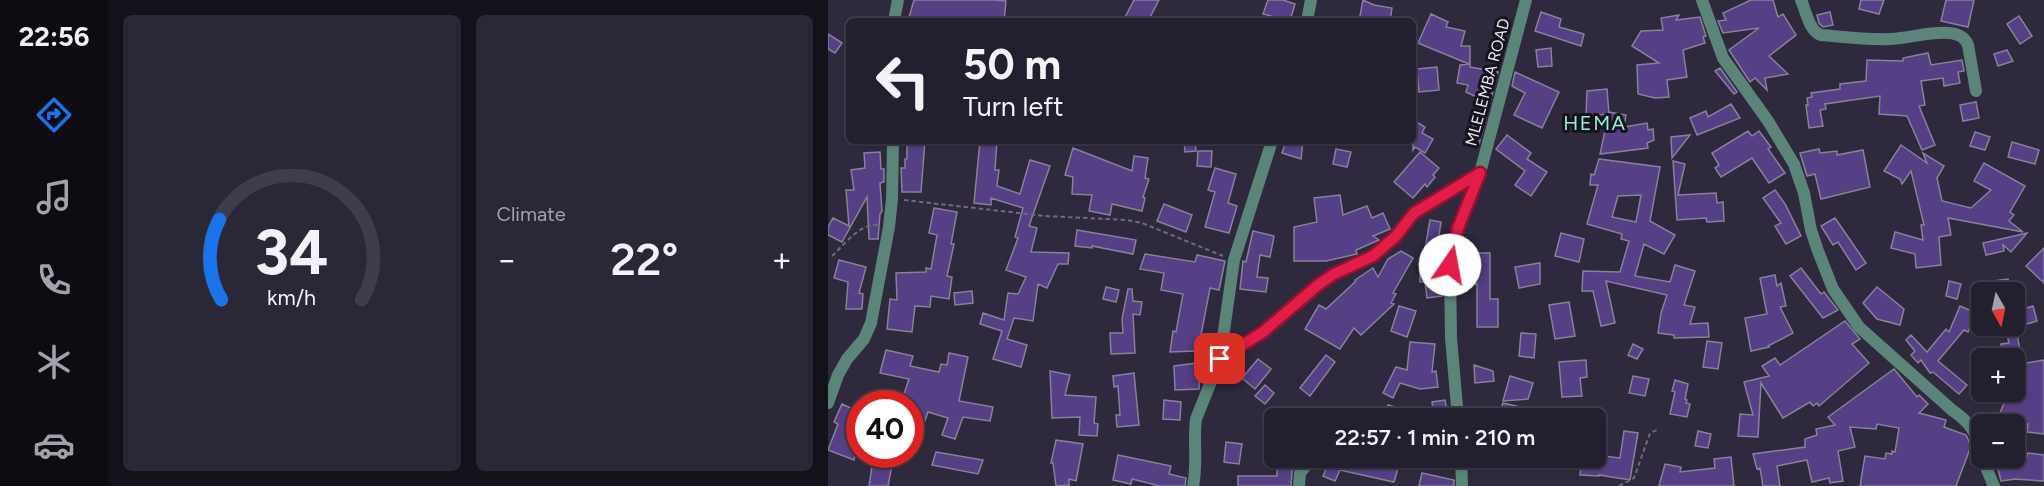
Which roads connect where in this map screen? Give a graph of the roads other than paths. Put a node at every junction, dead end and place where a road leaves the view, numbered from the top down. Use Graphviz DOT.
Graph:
graph roads {
  1 [pos="898,0"];
  2 [pos="1311,0"];
  3 [pos="1526,0"];
  4 [pos="1702,0"];
  5 [pos="1802,0"];
  6 [pos="895,18"];
  7 [pos="1308,18"];
  8 [pos="1976,91"];
  9 [pos="893,144"];
  10 [pos="1271,144"];
  11 [pos="1480,173"];
  12 [pos="1220,359"];
  13 [pos="828,403"];
  14 [pos="1457,408"];
  15 [pos="1971,426"];
  16 [pos="1304,468"];
  17 [pos="1461,468"];
  18 [pos="1987,468"];
  19 [pos="1193,486"];
  20 [pos="1299,486"];
  21 [pos="1462,486"];
  22 [pos="1994,486"];
  1 -- 6 [label="street"];
  2 -- 7 [label="street"];
  3 -- 11 [label="street, MLELEMBA ROAD"];
  4 -- 15 [label="street"];
  5 -- 8 [label="street"];
  9 -- 13 [label="street"];
  10 -- 12 [label="street"];
  11 -- 12 [label="street"];
  11 -- 14 [label="street, MLELEMBA ROAD"];
  12 -- 19 [label="street"];
  16 -- 20 [label="street"];
  17 -- 21 [label="street"];
  18 -- 22 [label="street"];
}
